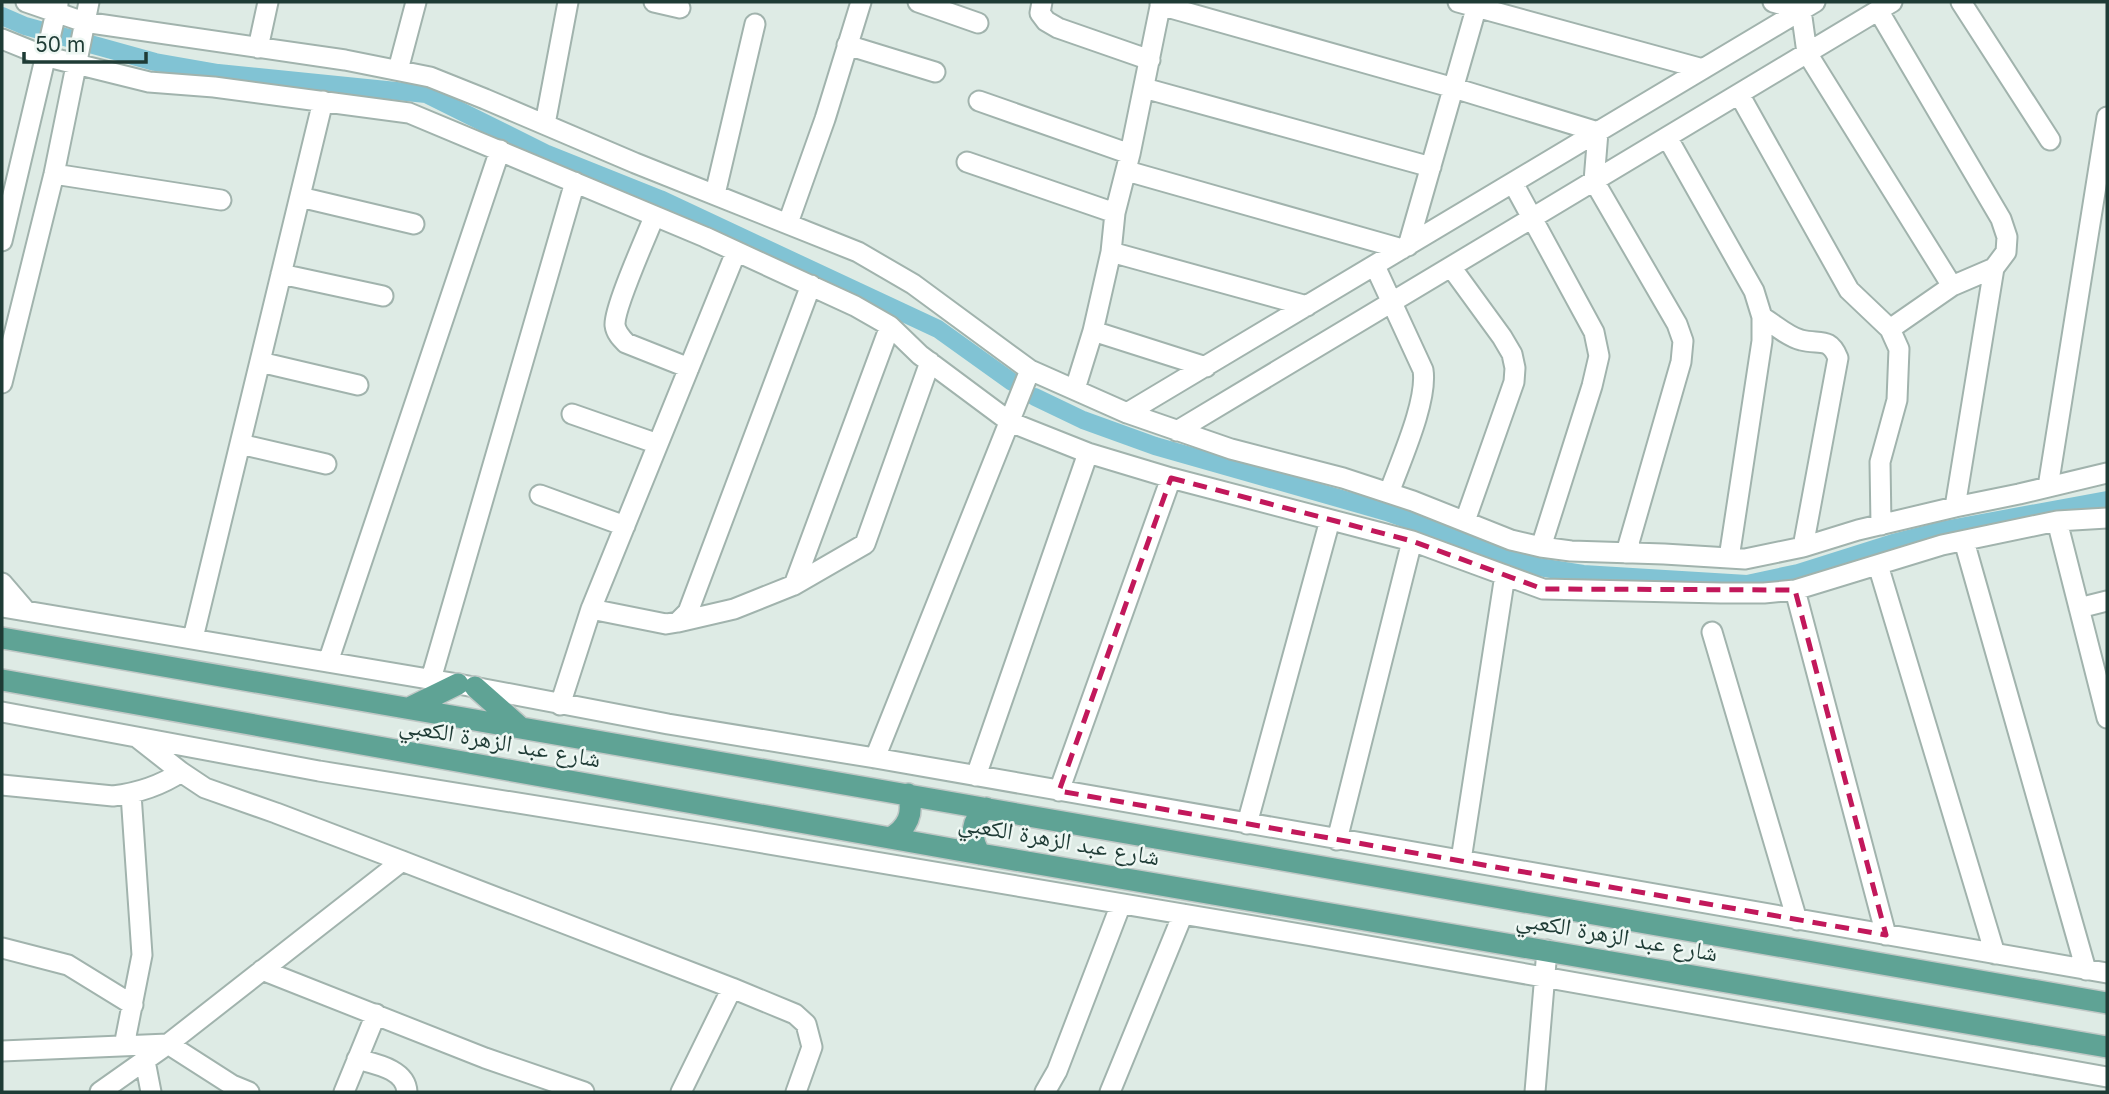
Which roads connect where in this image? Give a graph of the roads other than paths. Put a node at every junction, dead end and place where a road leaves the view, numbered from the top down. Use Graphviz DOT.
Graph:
graph roads {
  1 [pos="26,2"];
  2 [pos="89,2"];
  3 [pos="268,2"];
  4 [pos="416,2"];
  5 [pos="568,2"];
  6 [pos="654,2"];
  7 [pos="861,2"];
  8 [pos="918,2"];
  9 [pos="1042,2"];
  10 [pos="1773,2"];
  11 [pos="1961,2"];
  12 [pos="1160,4"];
  13 [pos="1470,4"];
  14 [pos="1808,6"];
  15 [pos="1885,6"];
  16 [pos="57,8"];
  17 [pos="680,8"];
  18 [pos="84,22"];
  19 [pos="978,23"];
  20 [pos="755,24"];
  21 [pos="2,39"];
  22 [pos="848,45"];
  23 [pos="258,48"];
  24 [pos="1807,53"];
  25 [pos="44,56"];
  26 [pos="1150,60"];
  27 [pos="77,65"];
  28 [pos="1703,69"];
  29 [pos="398,70"];
  30 [pos="935,72"];
  31 [pos="1144,88"];
  32 [pos="1454,88"];
  33 [pos="1739,94"];
  34 [pos="324,101"];
  35 [pos="979,101"];
  36 [pos="2107,117"];
  37 [pos="545,124"];
  38 [pos="1598,132"];
  39 [pos="1667,138"];
  40 [pos="2050,140"];
  41 [pos="500,150"];
  42 [pos="967,162"];
  43 [pos="1129,162"];
  44 [pos="1431,167"];
  45 [pos="54,174"];
  46 [pos="1594,181"];
  47 [pos="575,182"];
  48 [pos="1513,183"];
  49 [pos="715,194"];
  50 [pos="300,197"];
  51 [pos="221,200"];
  52 [pos="1115,213"];
  53 [pos="654,218"];
  54 [pos="1532,218"];
  55 [pos="788,223"];
  56 [pos="414,224"];
  57 [pos="2,241"];
  58 [pos="1405,248"];
  59 [pos="736,252"];
  60 [pos="1111,252"];
  61 [pos="1375,266"];
  62 [pos="1451,267"];
  63 [pos="1994,268"];
  64 [pos="281,274"];
  65 [pos="811,285"];
  66 [pos="1952,286"];
  67 [pos="383,296"];
  68 [pos="1393,302"];
  69 [pos="1307,306"];
  70 [pos="1762,317"];
  71 [pos="890,326"];
  72 [pos="1890,330"];
  73 [pos="1093,331"];
  74 [pos="260,362"];
  75 [pos="930,362"];
  76 [pos="1206,367"];
  77 [pos="689,368"];
  78 [pos="1030,370"];
  79 [pos="2,383"];
  80 [pos="358,385"];
  81 [pos="1074,389"];
  82 [pos="1127,413"];
  83 [pos="572,414"];
  84 [pos="1010,422"];
  85 [pos="1177,430"];
  86 [pos="240,444"];
  87 [pos="658,444"];
  88 [pos="1088,453"];
  89 [pos="326,464"];
  90 [pos="2107,473"];
  91 [pos="1171,478"];
  92 [pos="2048,487"];
  93 [pos="1390,493"];
  94 [pos="540,495"];
  95 [pos="1955,507"];
  96 [pos="2107,518"];
  97 [pos="1330,520"];
  98 [pos="1465,521"];
  99 [pos="2057,521"];
  100 [pos="1881,524"];
  101 [pos="625,526"];
  102 [pos="1412,541"];
  103 [pos="1964,541"];
  104 [pos="1541,547"];
  105 [pos="1803,547"];
  106 [pos="1626,553"];
  107 [pos="1729,558"];
  108 [pos="1878,565"];
  109 [pos="1505,576"];
  110 [pos="2,583"];
  111 [pos="794,586"];
  112 [pos="1795,590"];
  113 [pos="2107,601"];
  114 [pos="2,607"];
  115 [pos="2079,608"];
  116 [pos="591,610"];
  117 [pos="26,611"];
  118 [pos="678,622"];
  119 [pos="1712,632"];
  120 [pos="2,638"];
  121 [pos="193,638"];
  122 [pos="328,662"];
  123 [pos="2101,670"];
  124 [pos="431,679"];
  125 [pos="2,680"];
  126 [pos="467,686"];
  127 [pos="559,705"];
  128 [pos="410,708"];
  129 [pos="2,712"];
  130 [pos="2107,718"];
  131 [pos="520,727"];
  132 [pos="137,737"];
  133 [pos="874,758"];
  134 [pos="181,772"];
  135 [pos="976,776"];
  136 [pos="2,785"];
  137 [pos="1059,791"];
  138 [pos="131,794"];
  139 [pos="908,794"];
  140 [pos="986,808"];
  141 [pos="1247,824"];
  142 [pos="890,838"];
  143 [pos="1337,840"];
  144 [pos="980,853"];
  145 [pos="1461,860"];
  146 [pos="402,861"];
  147 [pos="1121,904"];
  148 [pos="1183,914"];
  149 [pos="1797,920"];
  150 [pos="1886,934"];
  151 [pos="2,948"];
  152 [pos="1547,950"];
  153 [pos="1995,954"];
  154 [pos="262,970"];
  155 [pos="2086,970"];
  156 [pos="2107,973"];
  157 [pos="1544,978"];
  158 [pos="732,988"];
  159 [pos="2107,1003"];
  160 [pos="133,1005"];
  161 [pos="376,1014"];
  162 [pos="168,1044"];
  163 [pos="124,1046"];
  164 [pos="2107,1047"];
  165 [pos="2,1051"];
  166 [pos="357,1059"];
  167 [pos="145,1061"];
  168 [pos="2107,1077"];
  169 [pos="544,1087"];
  170 [pos="238,1090"];
  171 [pos="687,1091"];
  172 [pos="100,1092"];
  173 [pos="151,1092"];
  174 [pos="344,1092"];
  175 [pos="407,1092"];
  176 [pos="584,1092"];
  177 [pos="796,1092"];
  178 [pos="1045,1092"];
  179 [pos="1110,1092"];
  180 [pos="1535,1092"];
  1 -- 16 [label="street"];
  2 -- 18 [label="street"];
  3 -- 23 [label="street"];
  4 -- 29 [label="street"];
  5 -- 37 [label="street"];
  6 -- 17 [label="street"];
  7 -- 22 [label="street"];
  8 -- 19 [label="street"];
  9 -- 26 [label="street"];
  10 -- 14 [label="street"];
  11 -- 40 [label="street"];
  12 -- 26 [label="street"];
  12 -- 32 [label="street"];
  13 -- 28 [label="street"];
  13 -- 32 [label="street"];
  14 -- 24 [label="street"];
  14 -- 28 [label="street"];
  15 -- 24 [label="street"];
  15 -- 63 [label="street"];
  16 -- 18 [label="street"];
  16 -- 25 [label="street"];
  18 -- 23 [label="street"];
  18 -- 27 [label="street"];
  20 -- 49 [label="street"];
  21 -- 25 [label="street"];
  22 -- 30 [label="street"];
  22 -- 55 [label="street"];
  23 -- 29 [label="street"];
  24 -- 33 [label="street"];
  24 -- 66 [label="street"];
  25 -- 27 [label="street"];
  25 -- 57 [label="street"];
  26 -- 31 [label="street"];
  27 -- 34 [label="street"];
  27 -- 45 [label="street"];
  28 -- 38 [label="street"];
  29 -- 37 [label="street"];
  31 -- 43 [label="street"];
  31 -- 44 [label="street"];
  32 -- 38 [label="street"];
  32 -- 44 [label="street"];
  33 -- 39 [label="street"];
  33 -- 72 [label="street"];
  34 -- 41 [label="street"];
  34 -- 50 [label="street"];
  35 -- 43 [label="street"];
  36 -- 92 [label="street"];
  37 -- 49 [label="street"];
  38 -- 46 [label="street"];
  38 -- 48 [label="street"];
  39 -- 46 [label="street"];
  39 -- 70 [label="street"];
  41 -- 47 [label="street"];
  41 -- 122 [label="street"];
  42 -- 52 [label="street"];
  43 -- 52 [label="street"];
  43 -- 58 [label="street"];
  44 -- 58 [label="street"];
  45 -- 51 [label="street"];
  45 -- 79 [label="street"];
  46 -- 54 [label="street"];
  46 -- 106 [label="street"];
  47 -- 53 [label="street"];
  47 -- 124 [label="street"];
  48 -- 54 [label="street"];
  48 -- 58 [label="street"];
  49 -- 55 [label="street"];
  50 -- 56 [label="street"];
  50 -- 64 [label="street"];
  52 -- 60 [label="street"];
  53 -- 59 [label="street"];
  53 -- 77 [label="street"];
  54 -- 62 [label="street"];
  54 -- 104 [label="street"];
  55 -- 78 [label="street"];
  58 -- 61 [label="street"];
  59 -- 65 [label="street"];
  59 -- 77 [label="street"];
  60 -- 69 [label="street"];
  60 -- 73 [label="street"];
  61 -- 68 [label="street"];
  61 -- 69 [label="street"];
  62 -- 68 [label="street"];
  62 -- 98 [label="street"];
  63 -- 66 [label="street"];
  63 -- 95 [label="street"];
  64 -- 67 [label="street"];
  64 -- 74 [label="street"];
  65 -- 71 [label="street"];
  65 -- 118 [label="street"];
  66 -- 72 [label="street"];
  68 -- 85 [label="street"];
  68 -- 93 [label="street"];
  69 -- 76 [label="street"];
  70 -- 105 [label="street"];
  70 -- 107 [label="street"];
  71 -- 75 [label="street"];
  71 -- 111 [label="street"];
  72 -- 100 [label="street"];
  73 -- 76 [label="street"];
  73 -- 81 [label="street"];
  74 -- 80 [label="street"];
  74 -- 86 [label="street"];
  75 -- 84 [label="street"];
  75 -- 111 [label="street"];
  76 -- 82 [label="street"];
  77 -- 87 [label="street"];
  78 -- 81 [label="street"];
  78 -- 84 [label="street"];
  81 -- 82 [label="street"];
  82 -- 85 [label="street"];
  83 -- 87 [label="street"];
  84 -- 88 [label="street"];
  84 -- 133 [label="street"];
  85 -- 93 [label="street"];
  86 -- 89 [label="street"];
  86 -- 121 [label="street"];
  87 -- 101 [label="street"];
  88 -- 91 [label="street"];
  88 -- 135 [label="street"];
  90 -- 92 [label="street"];
  91 -- 97 [label="street"];
  91 -- 137 [label="street"];
  92 -- 95 [label="street"];
  93 -- 98 [label="street"];
  94 -- 101 [label="street"];
  95 -- 100 [label="street"];
  96 -- 99 [label="street"];
  97 -- 102 [label="street"];
  97 -- 141 [label="street"];
  98 -- 104 [label="street"];
  99 -- 103 [label="street"];
  99 -- 115 [label="street"];
  100 -- 105 [label="street"];
  101 -- 116 [label="street"];
  102 -- 109 [label="street"];
  102 -- 143 [label="street"];
  103 -- 108 [label="street"];
  103 -- 155 [label="street"];
  104 -- 106 [label="street"];
  105 -- 107 [label="street"];
  106 -- 107 [label="street"];
  108 -- 112 [label="street"];
  108 -- 153 [label="street"];
  109 -- 112 [label="street"];
  109 -- 145 [label="street"];
  110 -- 117 [label="street"];
  111 -- 118 [label="street"];
  112 -- 150 [label="street"];
  113 -- 115 [label="street"];
  114 -- 117 [label="street"];
  115 -- 123 [label="street"];
  116 -- 118 [label="street"];
  116 -- 127 [label="street"];
  117 -- 121 [label="street"];
  119 -- 149 [label="street"];
  120 -- 128 [label="main road, شارع عبد الزهرة الكعبي"];
  121 -- 122 [label="street"];
  122 -- 124 [label="street"];
  123 -- 130 [label="street"];
  124 -- 126 [label="street"];
  125 -- 142 [label="main road, شارع عبد الزهرة الكعبي"];
  126 -- 127 [label="street"];
  126 -- 128 [label="main road"];
  126 -- 131 [label="main road"];
  127 -- 133 [label="street"];
  128 -- 131 [label="main road, شارع عبد الزهرة الكعبي"];
  129 -- 132 [label="street"];
  131 -- 139 [label="main road, شارع عبد الزهرة الكعبي"];
  132 -- 134 [label="street"];
  132 -- 147 [label="street"];
  133 -- 135 [label="street"];
  134 -- 138 [label="street"];
  134 -- 146 [label="street"];
  135 -- 137 [label="street"];
  136 -- 138 [label="street"];
  137 -- 141 [label="street"];
  138 -- 160 [label="street"];
  139 -- 140 [label="main road, شارع عبد الزهرة الكعبي"];
  139 -- 142 [label="main road"];
  140 -- 144 [label="main road"];
  140 -- 159 [label="main road, شارع عبد الزهرة الكعبي"];
  141 -- 143 [label="street"];
  142 -- 144 [label="main road, شارع عبد الزهرة الكعبي"];
  143 -- 145 [label="street"];
  144 -- 152 [label="main road, شارع عبد الزهرة الكعبي"];
  145 -- 149 [label="street"];
  146 -- 154 [label="street"];
  146 -- 158 [label="street"];
  147 -- 148 [label="street"];
  147 -- 178 [label="street"];
  148 -- 157 [label="street"];
  148 -- 179 [label="street"];
  149 -- 150 [label="street"];
  150 -- 153 [label="street"];
  151 -- 160 [label="street"];
  152 -- 157 [label="street"];
  152 -- 164 [label="main road, شارع عبد الزهرة الكعبي"];
  153 -- 155 [label="street"];
  154 -- 161 [label="street"];
  154 -- 162 [label="street"];
  155 -- 156 [label="street"];
  157 -- 168 [label="street"];
  157 -- 180 [label="street"];
  158 -- 171 [label="street"];
  158 -- 177 [label="street"];
  160 -- 163 [label="street"];
  161 -- 166 [label="street"];
  161 -- 169 [label="street"];
  162 -- 163 [label="street"];
  162 -- 167 [label="street"];
  162 -- 170 [label="street"];
  163 -- 165 [label="street"];
  166 -- 174 [label="street"];
  166 -- 175 [label="street"];
  167 -- 172 [label="street"];
  167 -- 173 [label="street"];
  169 -- 176 [label="street"];
}
